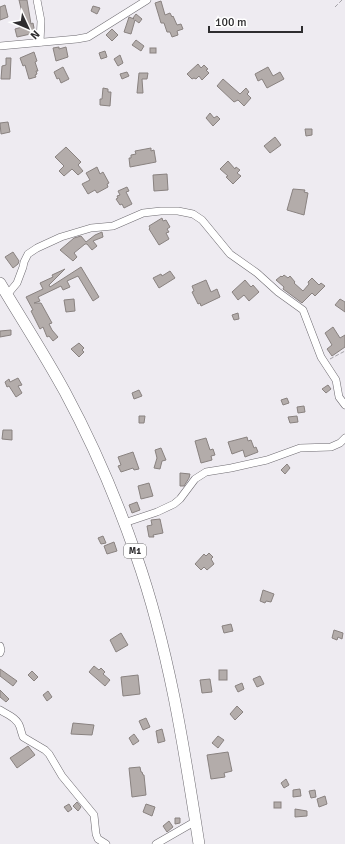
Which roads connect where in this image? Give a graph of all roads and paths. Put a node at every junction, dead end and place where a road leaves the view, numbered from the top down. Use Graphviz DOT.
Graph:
graph roads {
  1 [pos="37,0"];
  2 [pos="147,0"];
  3 [pos="342,0"];
  4 [pos="335,7"];
  5 [pos="40,42"];
  6 [pos="0,46"];
  7 [pos="0,283"];
  8 [pos="7,295"];
  9 [pos="345,351"];
  10 [pos="324,362"];
  11 [pos="345,405"];
  12 [pos="345,438"];
  13 [pos="124,523"];
  14 [pos="0,646"];
  15 [pos="0,653"];
  16 [pos="0,710"];
  17 [pos="196,821"];
  18 [pos="106,844"];
  19 [pos="156,844"];
  20 [pos="199,844"];
  1 -- 5 [label="street"];
  2 -- 5 [label="street"];
  3 -- 4 [label="path"];
  5 -- 6 [label="street"];
  7 -- 8 [label="highway, M1"];
  8 -- 10 [label="street"];
  8 -- 13 [label="highway, M1"];
  9 -- 10 [label="path"];
  10 -- 11 [label="street"];
  12 -- 13 [label="street"];
  13 -- 17 [label="highway, M1"];
  14 -- 15 [label="street"];
  16 -- 18 [label="street"];
  17 -- 19 [label="street"];
  17 -- 20 [label="highway, M1"];
}
